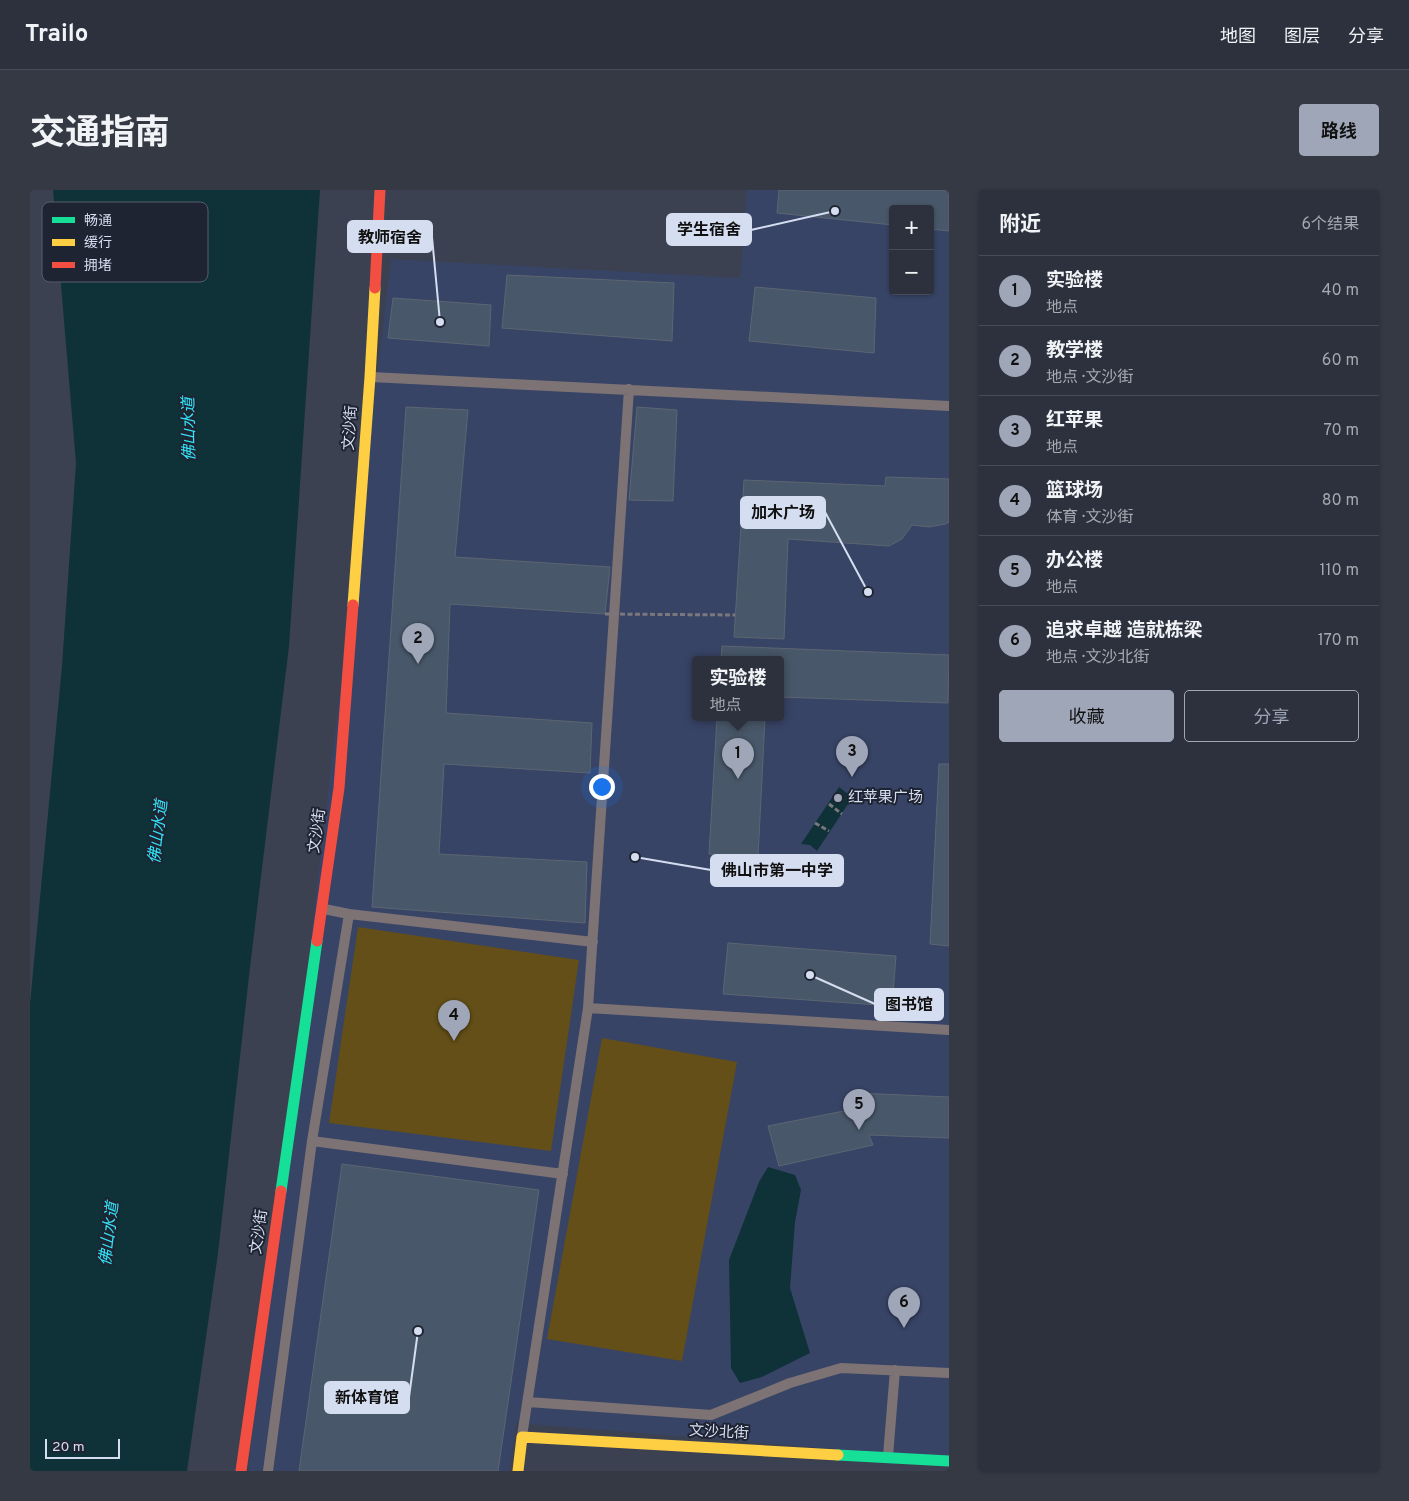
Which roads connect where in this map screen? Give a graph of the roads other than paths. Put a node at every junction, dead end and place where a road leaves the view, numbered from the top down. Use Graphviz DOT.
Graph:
graph roads {
  1 [pos="380,190"];
  2 [pos="370,377"];
  3 [pos="629,389"];
  4 [pos="949,406"];
  5 [pos="322,909"];
  6 [pos="348,914"];
  7 [pos="593,942"];
  8 [pos="588,1008"];
  9 [pos="949,1030"];
  10 [pos="312,1141"];
  11 [pos="563,1174"];
  12 [pos="895,1370"];
  13 [pos="949,1373"];
  14 [pos="528,1402"];
  15 [pos="522,1437"];
  16 [pos="888,1458"];
  17 [pos="949,1461"];
  18 [pos="241,1471"];
  19 [pos="268,1471"];
  20 [pos="518,1471"];
  1 -- 2 [label="street, 文沙街"];
  2 -- 3 [label="lane"];
  2 -- 5 [label="street, 文沙街"];
  3 -- 4 [label="lane"];
  3 -- 7 [label="lane"];
  5 -- 6 [label="lane"];
  5 -- 18 [label="street, 文沙街"];
  6 -- 7 [label="lane"];
  6 -- 10 [label="lane"];
  7 -- 8 [label="lane"];
  8 -- 9 [label="lane"];
  8 -- 11 [label="lane"];
  10 -- 11 [label="lane"];
  10 -- 19 [label="lane"];
  11 -- 14 [label="lane"];
  12 -- 13 [label="lane"];
  12 -- 14 [label="lane"];
  12 -- 16 [label="lane"];
  14 -- 15 [label="lane"];
  15 -- 16 [label="street, 文沙北街"];
  15 -- 20 [label="street"];
  16 -- 17 [label="street, 文沙北街"];
}
